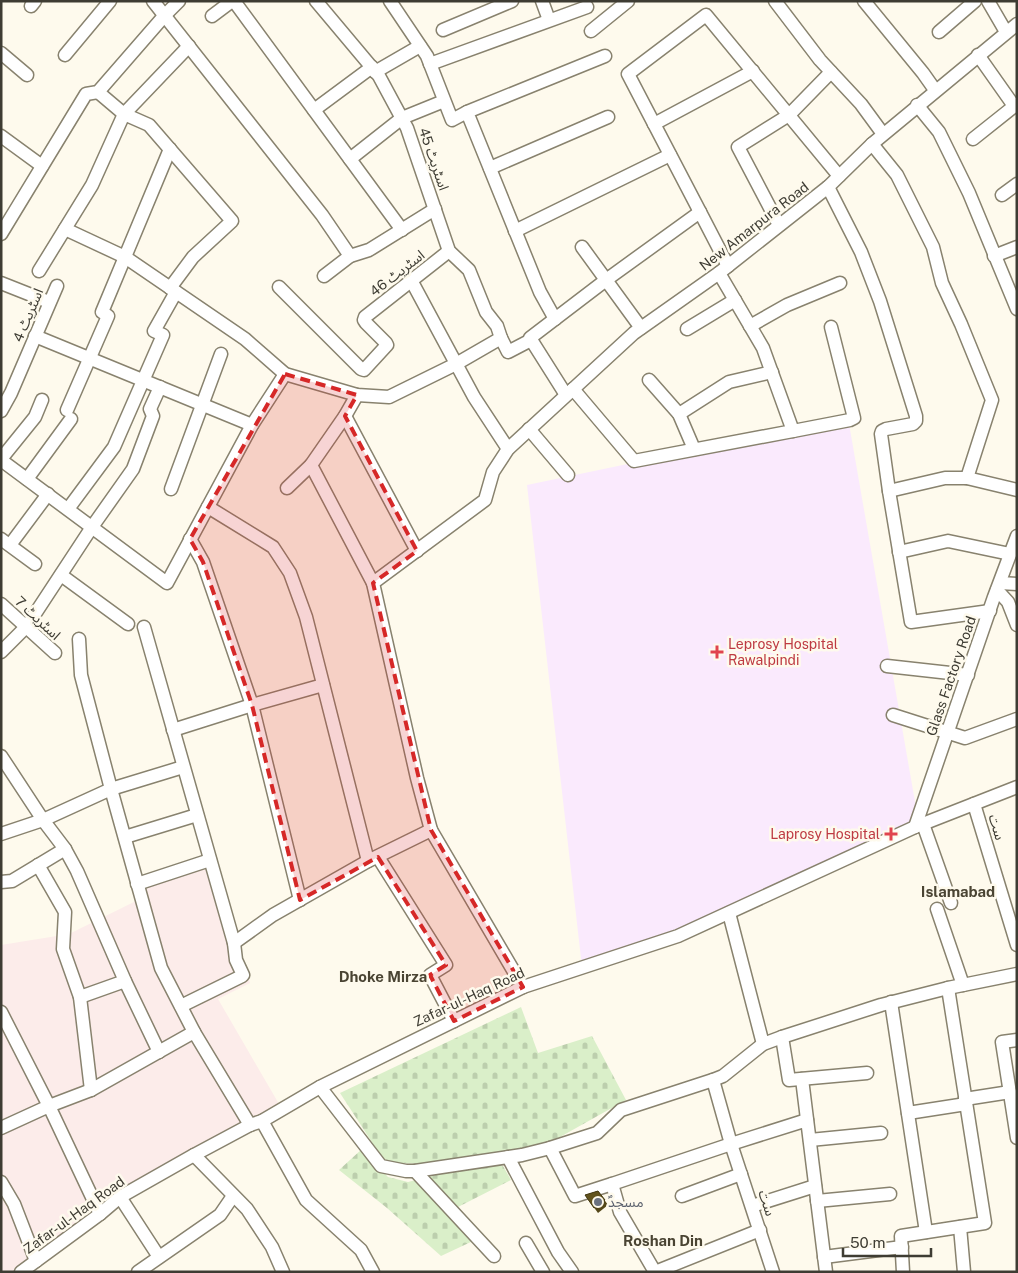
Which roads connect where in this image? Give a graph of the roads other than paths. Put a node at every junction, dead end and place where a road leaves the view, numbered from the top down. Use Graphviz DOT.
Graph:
graph roads {
  1 [pos="110,1"];
  2 [pos="153,1"];
  3 [pos="179,1"];
  4 [pos="233,1"];
  5 [pos="316,1"];
  6 [pos="390,1"];
  7 [pos="512,1"];
  8 [pos="542,1"];
  9 [pos="628,1"];
  10 [pos="775,1"];
  11 [pos="864,1"];
  12 [pos="975,1"];
  13 [pos="988,1"];
  14 [pos="487,6"];
  15 [pos="587,7"];
  16 [pos="164,16"];
  17 [pos="212,16"];
  18 [pos="549,20"];
  19 [pos="1012,28"];
  20 [pos="444,30"];
  21 [pos="591,31"];
  22 [pos="939,32"];
  23 [pos="189,46"];
  24 [pos="420,46"];
  25 [pos="1,53"];
  26 [pos="978,55"];
  27 [pos="65,56"];
  28 [pos="605,56"];
  29 [pos="430,64"];
  30 [pos="374,69"];
  31 [pos="753,71"];
  32 [pos="831,72"];
  33 [pos="27,75"];
  34 [pos="935,90"];
  35 [pos="98,92"];
  36 [pos="444,101"];
  37 [pos="917,105"];
  38 [pos="1015,105"];
  39 [pos="314,110"];
  40 [pos="467,112"];
  41 [pos="124,114"];
  42 [pos="789,115"];
  43 [pos="608,117"];
  44 [pos="402,118"];
  45 [pos="654,124"];
  46 [pos="883,134"];
  47 [pos="1,136"];
  48 [pos="973,140"];
  49 [pos="872,144"];
  50 [pos="170,149"];
  51 [pos="670,155"];
  52 [pos="350,159"];
  53 [pos="42,166"];
  54 [pos="490,168"];
  55 [pos="840,176"];
  56 [pos="1017,184"];
  57 [pos="828,187"];
  58 [pos="1002,195"];
  59 [pos="435,208"];
  60 [pos="700,212"];
  61 [pos="779,225"];
  62 [pos="65,229"];
  63 [pos="402,230"];
  64 [pos="516,231"];
  65 [pos="1,234"];
  66 [pos="582,247"];
  67 [pos="1017,247"];
  68 [pos="449,251"];
  69 [pos="350,256"];
  70 [pos="994,256"];
  71 [pos="125,257"];
  72 [pos="723,269"];
  73 [pos="39,271"];
  74 [pos="324,276"];
  75 [pos="411,280"];
  76 [pos="606,280"];
  77 [pos="1,283"];
  78 [pos="840,283"];
  79 [pos="57,286"];
  80 [pos="279,287"];
  81 [pos="173,290"];
  82 [pos="735,300"];
  83 [pos="49,302"];
  84 [pos="1017,309"];
  85 [pos="555,319"];
  86 [pos="750,326"];
  87 [pos="831,327"];
  88 [pos="641,328"];
  89 [pos="687,329"];
  90 [pos="35,336"];
  91 [pos="501,338"];
  92 [pos="531,340"];
  93 [pos="221,354"];
  94 [pos="90,358"];
  95 [pos="456,364"];
  96 [pos="772,372"];
  97 [pos="285,374"];
  98 [pos="144,380"];
  99 [pos="648,380"];
  100 [pos="160,387"];
  101 [pos="570,392"];
  102 [pos="357,395"];
  103 [pos="42,400"];
  104 [pos="202,404"];
  105 [pos="1,410"];
  106 [pos="679,414"];
  107 [pos="345,416"];
  108 [pos="252,425"];
  109 [pos="530,429"];
  110 [pos="793,431"];
  111 [pos="508,449"];
  112 [pos="694,450"];
  113 [pos="1,459"];
  114 [pos="311,465"];
  115 [pos="568,475"];
  116 [pos="966,478"];
  117 [pos="27,479"];
  118 [pos="287,488"];
  119 [pos="171,489"];
  120 [pos="1017,490"];
  121 [pos="889,491"];
  122 [pos="48,494"];
  123 [pos="208,507"];
  124 [pos="68,509"];
  125 [pos="92,527"];
  126 [pos="1017,536"];
  127 [pos="190,539"];
  128 [pos="6,542"];
  129 [pos="417,551"];
  130 [pos="899,552"];
  131 [pos="1010,554"];
  132 [pos="35,564"];
  133 [pos="61,575"];
  134 [pos="373,583"];
  135 [pos="1017,584"];
  136 [pos="998,587"];
  137 [pos="1,604"];
  138 [pos="990,611"];
  139 [pos="128,624"];
  140 [pos="1017,625"];
  141 [pos="27,626"];
  142 [pos="144,627"];
  143 [pos="79,638"];
  144 [pos="1,652"];
  145 [pos="55,653"];
  146 [pos="887,666"];
  147 [pos="968,675"];
  148 [pos="323,685"];
  149 [pos="252,705"];
  150 [pos="893,715"];
  151 [pos="1017,719"];
  152 [pos="173,730"];
  153 [pos="948,732"];
  154 [pos="1,756"];
  155 [pos="183,766"];
  156 [pos="1017,787"];
  157 [pos="111,789"];
  158 [pos="974,804"];
  159 [pos="197,815"];
  160 [pos="42,820"];
  161 [pos="919,826"];
  162 [pos="431,830"];
  163 [pos="1,834"];
  164 [pos="124,837"];
  165 [pos="65,849"];
  166 [pos="373,859"];
  167 [pos="210,860"];
  168 [pos="38,866"];
  169 [pos="1,882"];
  170 [pos="138,884"];
  171 [pos="300,900"];
  172 [pos="951,903"];
  173 [pos="937,909"];
  174 [pos="729,913"];
  175 [pos="234,943"];
  176 [pos="1017,945"];
  177 [pos="1017,974"];
  178 [pos="125,981"];
  179 [pos="963,985"];
  180 [pos="523,987"];
  181 [pos="948,988"];
  182 [pos="80,997"];
  183 [pos="891,1002"];
  184 [pos="181,1006"];
  185 [pos="1,1012"];
  186 [pos="454,1021"];
  187 [pos="194,1032"];
  188 [pos="782,1037"];
  189 [pos="1017,1040"];
  190 [pos="763,1044"];
  191 [pos="159,1052"];
  192 [pos="867,1072"];
  193 [pos="802,1079"];
  194 [pos="713,1080"];
  195 [pos="320,1087"];
  196 [pos="91,1090"];
  197 [pos="1010,1092"];
  198 [pos="966,1102"];
  199 [pos="49,1106"];
  200 [pos="908,1113"];
  201 [pos="807,1120"];
  202 [pos="256,1123"];
  203 [pos="1,1128"];
  204 [pos="881,1133"];
  205 [pos="1017,1138"];
  206 [pos="810,1140"];
  207 [pos="731,1144"];
  208 [pos="550,1148"];
  209 [pos="194,1155"];
  210 [pos="508,1158"];
  211 [pos="415,1171"];
  212 [pos="742,1174"];
  213 [pos="1,1182"];
  214 [pos="612,1184"];
  215 [pos="815,1186"];
  216 [pos="890,1194"];
  217 [pos="233,1196"];
  218 [pos="682,1196"];
  219 [pos="120,1198"];
  220 [pos="817,1201"];
  221 [pos="752,1206"];
  222 [pos="100,1214"];
  223 [pos="960,1227"];
  224 [pos="760,1230"];
  225 [pos="926,1232"];
  226 [pos="526,1243"];
  227 [pos="902,1247"];
  228 [pos="494,1256"];
  229 [pos="159,1257"];
  230 [pos="36,1261"];
  231 [pos="822,1267"];
  232 [pos="21,1272"];
  233 [pos="138,1272"];
  234 [pos="283,1272"];
  235 [pos="372,1272"];
  236 [pos="543,1272"];
  237 [pos="572,1272"];
  238 [pos="655,1272"];
  239 [pos="773,1272"];
  240 [pos="903,1272"];
  241 [pos="964,1272"];
  1 -- 27 [label="street"];
  2 -- 16 [label="street"];
  3 -- 16 [label="street"];
  4 -- 17 [label="street"];
  4 -- 39 [label="street"];
  5 -- 30 [label="street, اسٹریٹ 45"];
  6 -- 24 [label="street"];
  7 -- 14 [label="street"];
  8 -- 18 [label="street"];
  9 -- 21 [label="street"];
  10 -- 32 [label="street"];
  11 -- 34 [label="street"];
  12 -- 22 [label="street"];
  13 -- 19 [label="street"];
  14 -- 20 [label="street"];
  15 -- 18 [label="street"];
  16 -- 23 [label="street"];
  16 -- 35 [label="street"];
  18 -- 29 [label="street"];
  19 -- 26 [label="street, New Amarpura Road"];
  23 -- 41 [label="street"];
  23 -- 69 [label="street"];
  24 -- 29 [label="street"];
  24 -- 30 [label="street"];
  25 -- 33 [label="street"];
  26 -- 34 [label="street, New Amarpura Road"];
  26 -- 38 [label="street"];
  28 -- 40 [label="street"];
  29 -- 36 [label="street"];
  30 -- 39 [label="street"];
  30 -- 44 [label="street, اسٹریٹ 45"];
  31 -- 42 [label="street"];
  31 -- 45 [label="street"];
  31 -- 45 [label="street"];
  32 -- 42 [label="street"];
  32 -- 46 [label="street"];
  34 -- 37 [label="street, New Amarpura Road"];
  35 -- 41 [label="street"];
  35 -- 53 [label="street"];
  36 -- 40 [label="street"];
  36 -- 44 [label="street"];
  37 -- 46 [label="street, New Amarpura Road"];
  37 -- 70 [label="street"];
  38 -- 48 [label="street"];
  39 -- 52 [label="street"];
  40 -- 54 [label="street"];
  41 -- 50 [label="street"];
  41 -- 62 [label="street"];
  42 -- 55 [label="street"];
  42 -- 61 [label="street"];
  43 -- 54 [label="street"];
  44 -- 52 [label="street"];
  44 -- 59 [label="street, اسٹریٹ 45"];
  45 -- 51 [label="street"];
  46 -- 49 [label="street, New Amarpura Road"];
  47 -- 53 [label="street"];
  49 -- 55 [label="street, New Amarpura Road"];
  49 -- 116 [label="street"];
  50 -- 71 [label="street"];
  50 -- 81 [label="street"];
  51 -- 60 [label="street"];
  51 -- 64 [label="street"];
  52 -- 63 [label="street"];
  53 -- 65 [label="street"];
  54 -- 64 [label="street"];
  55 -- 57 [label="street, New Amarpura Road"];
  56 -- 58 [label="street"];
  57 -- 61 [label="street, New Amarpura Road"];
  57 -- 121 [label="street"];
  59 -- 63 [label="street"];
  59 -- 68 [label="street, اسٹریٹ 45"];
  60 -- 72 [label="street"];
  60 -- 76 [label="street"];
  61 -- 72 [label="street, New Amarpura Road"];
  62 -- 71 [label="street"];
  62 -- 73 [label="street"];
  63 -- 69 [label="street"];
  64 -- 85 [label="street"];
  66 -- 76 [label="street"];
  67 -- 70 [label="street"];
  68 -- 75 [label="street, اسٹریٹ 46"];
  68 -- 91 [label="street, اسٹریٹ 45"];
  69 -- 74 [label="street"];
  70 -- 84 [label="street"];
  71 -- 81 [label="street"];
  71 -- 94 [label="street"];
  72 -- 82 [label="street"];
  72 -- 88 [label="street, New Amarpura Road"];
  75 -- 80 [label="street, اسٹریٹ 46"];
  75 -- 95 [label="street"];
  76 -- 85 [label="street"];
  76 -- 88 [label="street"];
  77 -- 83 [label="street"];
  78 -- 86 [label="street"];
  79 -- 83 [label="street, اسٹریٹ 4"];
  81 -- 97 [label="street"];
  81 -- 98 [label="street"];
  82 -- 86 [label="street"];
  82 -- 89 [label="street"];
  83 -- 90 [label="street, اسٹریٹ 4"];
  85 -- 92 [label="street"];
  86 -- 96 [label="street"];
  87 -- 110 [label="street"];
  88 -- 101 [label="street, New Amarpura Road"];
  90 -- 94 [label="street"];
  90 -- 105 [label="street, اسٹریٹ 4"];
  91 -- 92 [label="street"];
  91 -- 95 [label="street"];
  92 -- 101 [label="street"];
  93 -- 104 [label="street"];
  94 -- 98 [label="street"];
  94 -- 117 [label="street"];
  95 -- 102 [label="street"];
  95 -- 111 [label="street"];
  96 -- 106 [label="street"];
  96 -- 110 [label="street"];
  97 -- 102 [label="street"];
  97 -- 108 [label="street"];
  98 -- 100 [label="street"];
  98 -- 124 [label="street"];
  99 -- 106 [label="street"];
  100 -- 104 [label="street"];
  100 -- 125 [label="street"];
  101 -- 109 [label="street, New Amarpura Road"];
  101 -- 112 [label="street"];
  102 -- 107 [label="street"];
  103 -- 113 [label="street"];
  104 -- 108 [label="street"];
  104 -- 119 [label="street"];
  106 -- 112 [label="street"];
  107 -- 114 [label="street"];
  107 -- 129 [label="street"];
  108 -- 123 [label="street"];
  109 -- 111 [label="street, New Amarpura Road"];
  109 -- 115 [label="street"];
  110 -- 112 [label="street"];
  111 -- 129 [label="street, New Amarpura Road"];
  113 -- 117 [label="street"];
  114 -- 118 [label="street"];
  114 -- 134 [label="street"];
  116 -- 120 [label="street"];
  116 -- 121 [label="street"];
  117 -- 122 [label="street"];
  121 -- 130 [label="street"];
  122 -- 124 [label="street"];
  122 -- 128 [label="street"];
  123 -- 127 [label="street"];
  123 -- 148 [label="street"];
  124 -- 125 [label="street"];
  125 -- 127 [label="street"];
  125 -- 133 [label="street"];
  126 -- 131 [label="street, Glass Factory Road"];
  127 -- 149 [label="street"];
  128 -- 132 [label="street"];
  129 -- 134 [label="street, New Amarpura Road"];
  130 -- 131 [label="street"];
  130 -- 138 [label="street"];
  131 -- 136 [label="street, Glass Factory Road"];
  133 -- 139 [label="street"];
  133 -- 141 [label="street"];
  134 -- 162 [label="street"];
  135 -- 136 [label="street"];
  136 -- 138 [label="street, Glass Factory Road"];
  136 -- 140 [label="street"];
  137 -- 141 [label="street, اسٹریٹ 7"];
  138 -- 147 [label="street, Glass Factory Road"];
  141 -- 144 [label="street"];
  141 -- 145 [label="street, اسٹریٹ 7"];
  142 -- 152 [label="street"];
  143 -- 157 [label="street"];
  146 -- 147 [label="street"];
  147 -- 153 [label="street, Glass Factory Road"];
  148 -- 149 [label="street"];
  148 -- 166 [label="street"];
  149 -- 152 [label="street"];
  149 -- 171 [label="street"];
  150 -- 153 [label="street"];
  151 -- 153 [label="street"];
  152 -- 155 [label="street"];
  153 -- 161 [label="street, Glass Factory Road"];
  154 -- 160 [label="street"];
  155 -- 157 [label="street"];
  155 -- 159 [label="street"];
  156 -- 158 [label="street, Zafar-ul-Haq Road"];
  157 -- 160 [label="street"];
  157 -- 164 [label="street"];
  158 -- 161 [label="street, Zafar-ul-Haq Road"];
  158 -- 176 [label="street, ست"];
  159 -- 164 [label="street"];
  159 -- 167 [label="street"];
  160 -- 163 [label="street"];
  160 -- 165 [label="street"];
  161 -- 172 [label="street"];
  161 -- 174 [label="street, Zafar-ul-Haq Road"];
  162 -- 166 [label="street"];
  162 -- 180 [label="street"];
  164 -- 170 [label="street"];
  165 -- 168 [label="street"];
  165 -- 178 [label="street"];
  166 -- 171 [label="street"];
  166 -- 186 [label="street"];
  167 -- 170 [label="street"];
  167 -- 175 [label="street"];
  168 -- 169 [label="street"];
  168 -- 182 [label="street"];
  170 -- 184 [label="street"];
  171 -- 175 [label="street"];
  173 -- 179 [label="street"];
  174 -- 180 [label="street, Zafar-ul-Haq Road"];
  174 -- 190 [label="street"];
  175 -- 184 [label="street"];
  177 -- 179 [label="street"];
  178 -- 182 [label="street"];
  178 -- 191 [label="street"];
  179 -- 181 [label="street"];
  180 -- 186 [label="street, Zafar-ul-Haq Road"];
  181 -- 183 [label="street"];
  181 -- 198 [label="street"];
  182 -- 196 [label="street"];
  183 -- 188 [label="street"];
  183 -- 200 [label="street"];
  184 -- 187 [label="street"];
  185 -- 199 [label="street"];
  186 -- 195 [label="street, Zafar-ul-Haq Road"];
  187 -- 191 [label="street"];
  187 -- 202 [label="street"];
  188 -- 190 [label="street"];
  188 -- 193 [label="street"];
  189 -- 197 [label="street"];
  190 -- 194 [label="street"];
  191 -- 196 [label="street"];
  192 -- 193 [label="street"];
  193 -- 201 [label="street"];
  194 -- 207 [label="street, ست"];
  194 -- 208 [label="street"];
  195 -- 202 [label="street, Zafar-ul-Haq Road"];
  195 -- 211 [label="street"];
  196 -- 199 [label="street"];
  197 -- 198 [label="street"];
  197 -- 205 [label="street"];
  198 -- 200 [label="street"];
  198 -- 223 [label="street"];
  199 -- 203 [label="street"];
  199 -- 222 [label="street"];
  200 -- 225 [label="street"];
  201 -- 206 [label="street"];
  201 -- 207 [label="street"];
  202 -- 209 [label="street, Zafar-ul-Haq Road"];
  202 -- 235 [label="street"];
  204 -- 206 [label="street"];
  206 -- 215 [label="street"];
  207 -- 212 [label="street, ست"];
  207 -- 214 [label="street"];
  208 -- 210 [label="street"];
  208 -- 214 [label="street"];
  209 -- 217 [label="street"];
  209 -- 219 [label="street, Zafar-ul-Haq Road"];
  210 -- 211 [label="street"];
  210 -- 237 [label="street"];
  211 -- 228 [label="street"];
  212 -- 218 [label="street"];
  212 -- 221 [label="street, ست"];
  213 -- 230 [label="street"];
  214 -- 238 [label="street"];
  215 -- 220 [label="street"];
  215 -- 221 [label="street"];
  216 -- 220 [label="street"];
  217 -- 229 [label="street"];
  217 -- 234 [label="street"];
  219 -- 222 [label="street, Zafar-ul-Haq Road"];
  219 -- 229 [label="street"];
  220 -- 231 [label="street"];
  221 -- 224 [label="street, ست"];
  222 -- 230 [label="street, Zafar-ul-Haq Road"];
  223 -- 225 [label="street"];
  223 -- 241 [label="street"];
  224 -- 238 [label="street"];
  224 -- 239 [label="street, ست"];
  225 -- 227 [label="street"];
  226 -- 236 [label="street"];
  227 -- 231 [label="street"];
  227 -- 240 [label="street"];
  229 -- 233 [label="street"];
  230 -- 232 [label="street, Zafar-ul-Haq Road"];
}
